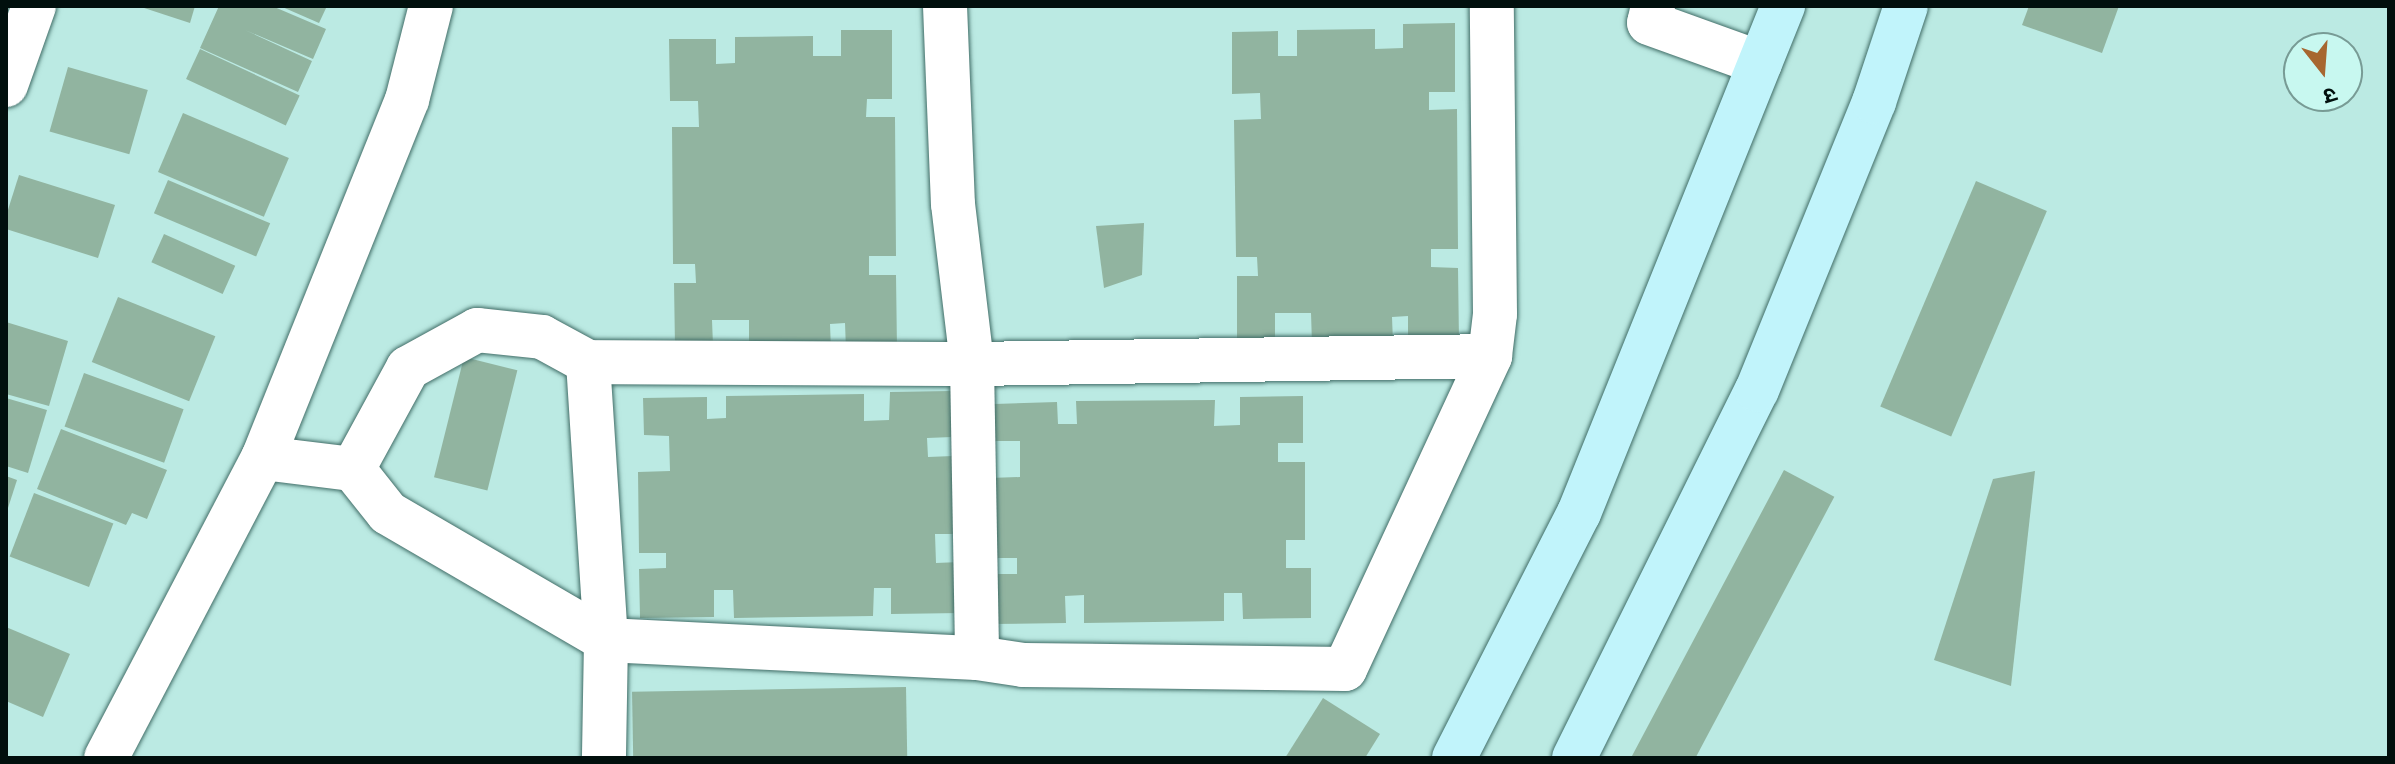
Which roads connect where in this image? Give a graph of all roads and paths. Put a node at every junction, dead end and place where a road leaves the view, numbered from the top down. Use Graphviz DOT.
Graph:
graph roads {
  1 [pos="34,6"];
  2 [pos="431,6"];
  3 [pos="945,6"];
  4 [pos="1492,6"];
  5 [pos="1653,6"];
  6 [pos="1783,6"];
  7 [pos="1906,6"];
  8 [pos="1760,63"];
  9 [pos="6,85"];
  10 [pos="1490,356"];
  11 [pos="588,362"];
  12 [pos="972,364"];
  13 [pos="263,458"];
  14 [pos="353,469"];
  15 [pos="606,640"];
  16 [pos="977,658"];
  17 [pos="106,758"];
  18 [pos="604,758"];
  19 [pos="1454,758"];
  20 [pos="1574,758"];
  1 -- 9 [label="street"];
  2 -- 13 [label="street"];
  3 -- 12 [label="street"];
  4 -- 10 [label="street"];
  5 -- 8 [label="street"];
  6 -- 8 [label="street"];
  7 -- 20 [label="street"];
  8 -- 19 [label="street"];
  10 -- 12 [label="street"];
  10 -- 16 [label="street"];
  11 -- 12 [label="street"];
  11 -- 14 [label="street"];
  11 -- 15 [label="street"];
  12 -- 16 [label="street"];
  13 -- 14 [label="street"];
  13 -- 17 [label="street"];
  14 -- 15 [label="street"];
  15 -- 16 [label="street"];
  15 -- 18 [label="street"];
}
